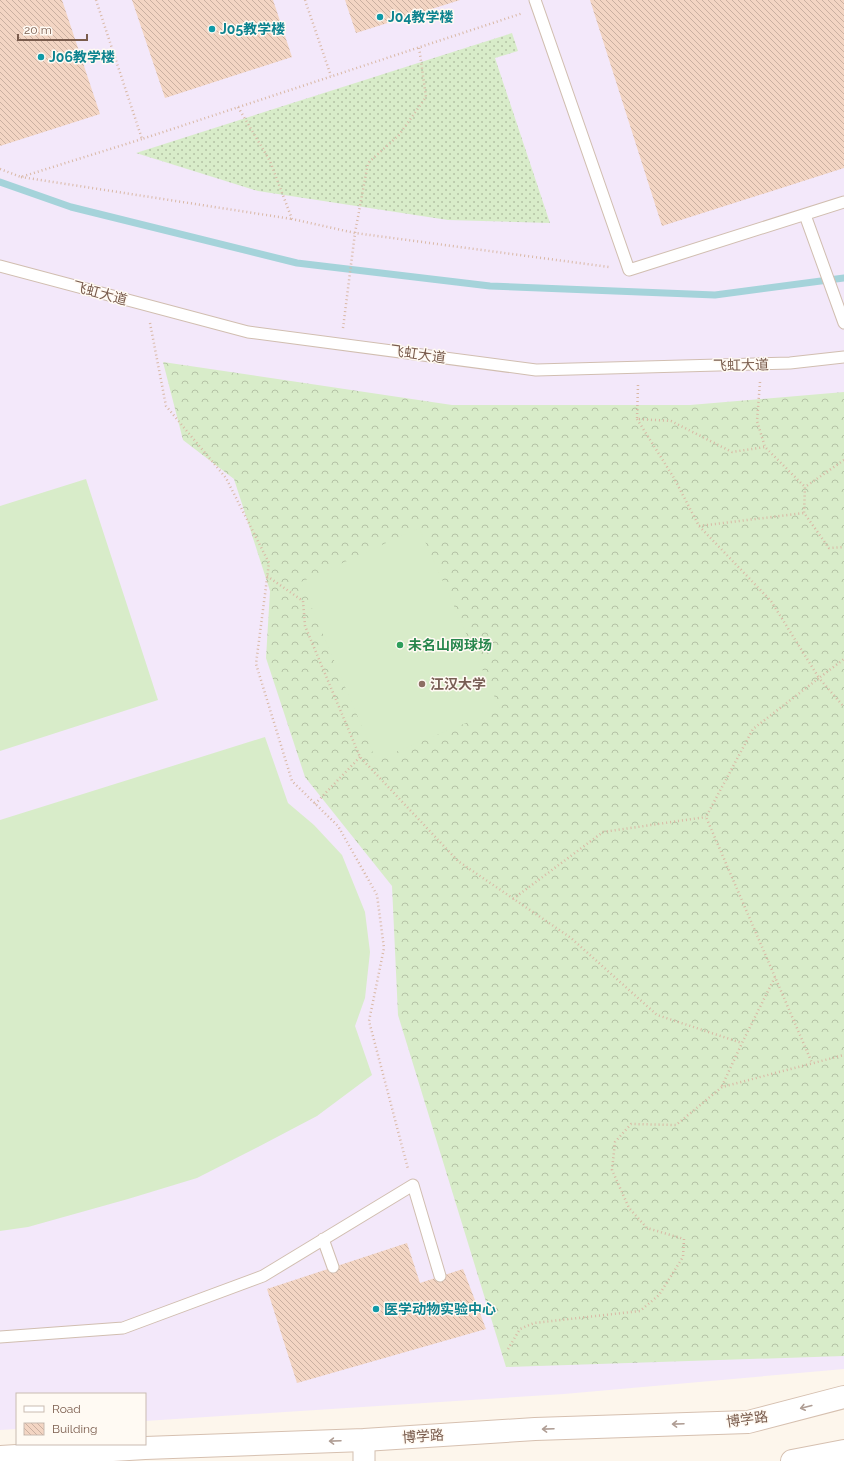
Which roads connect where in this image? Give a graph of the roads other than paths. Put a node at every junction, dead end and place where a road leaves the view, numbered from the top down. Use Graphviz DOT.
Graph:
graph roads {
  1 [pos="536,4"];
  2 [pos="844,202"];
  3 [pos="805,215"];
  4 [pos="0,266"];
  5 [pos="844,322"];
  6 [pos="844,357"];
  7 [pos="323,1239"];
  8 [pos="333,1267"];
  9 [pos="440,1276"];
  10 [pos="0,1337"];
  11 [pos="844,1398"];
  12 [pos="364,1450"];
  13 [pos="844,1451"];
  14 [pos="0,1457"];
  15 [pos="792,1461"];
  1 -- 3 [label="lane"];
  2 -- 3 [label="lane"];
  3 -- 5 [label="lane"];
  4 -- 6 [label="lane, 飞虹大道"];
  7 -- 8 [label="lane"];
  7 -- 9 [label="lane"];
  7 -- 10 [label="lane"];
  11 -- 12 [label="main road, 博学路, one-way"];
  12 -- 14 [label="main road, 博学路, one-way"];
  13 -- 15 [label="main road"];
}
